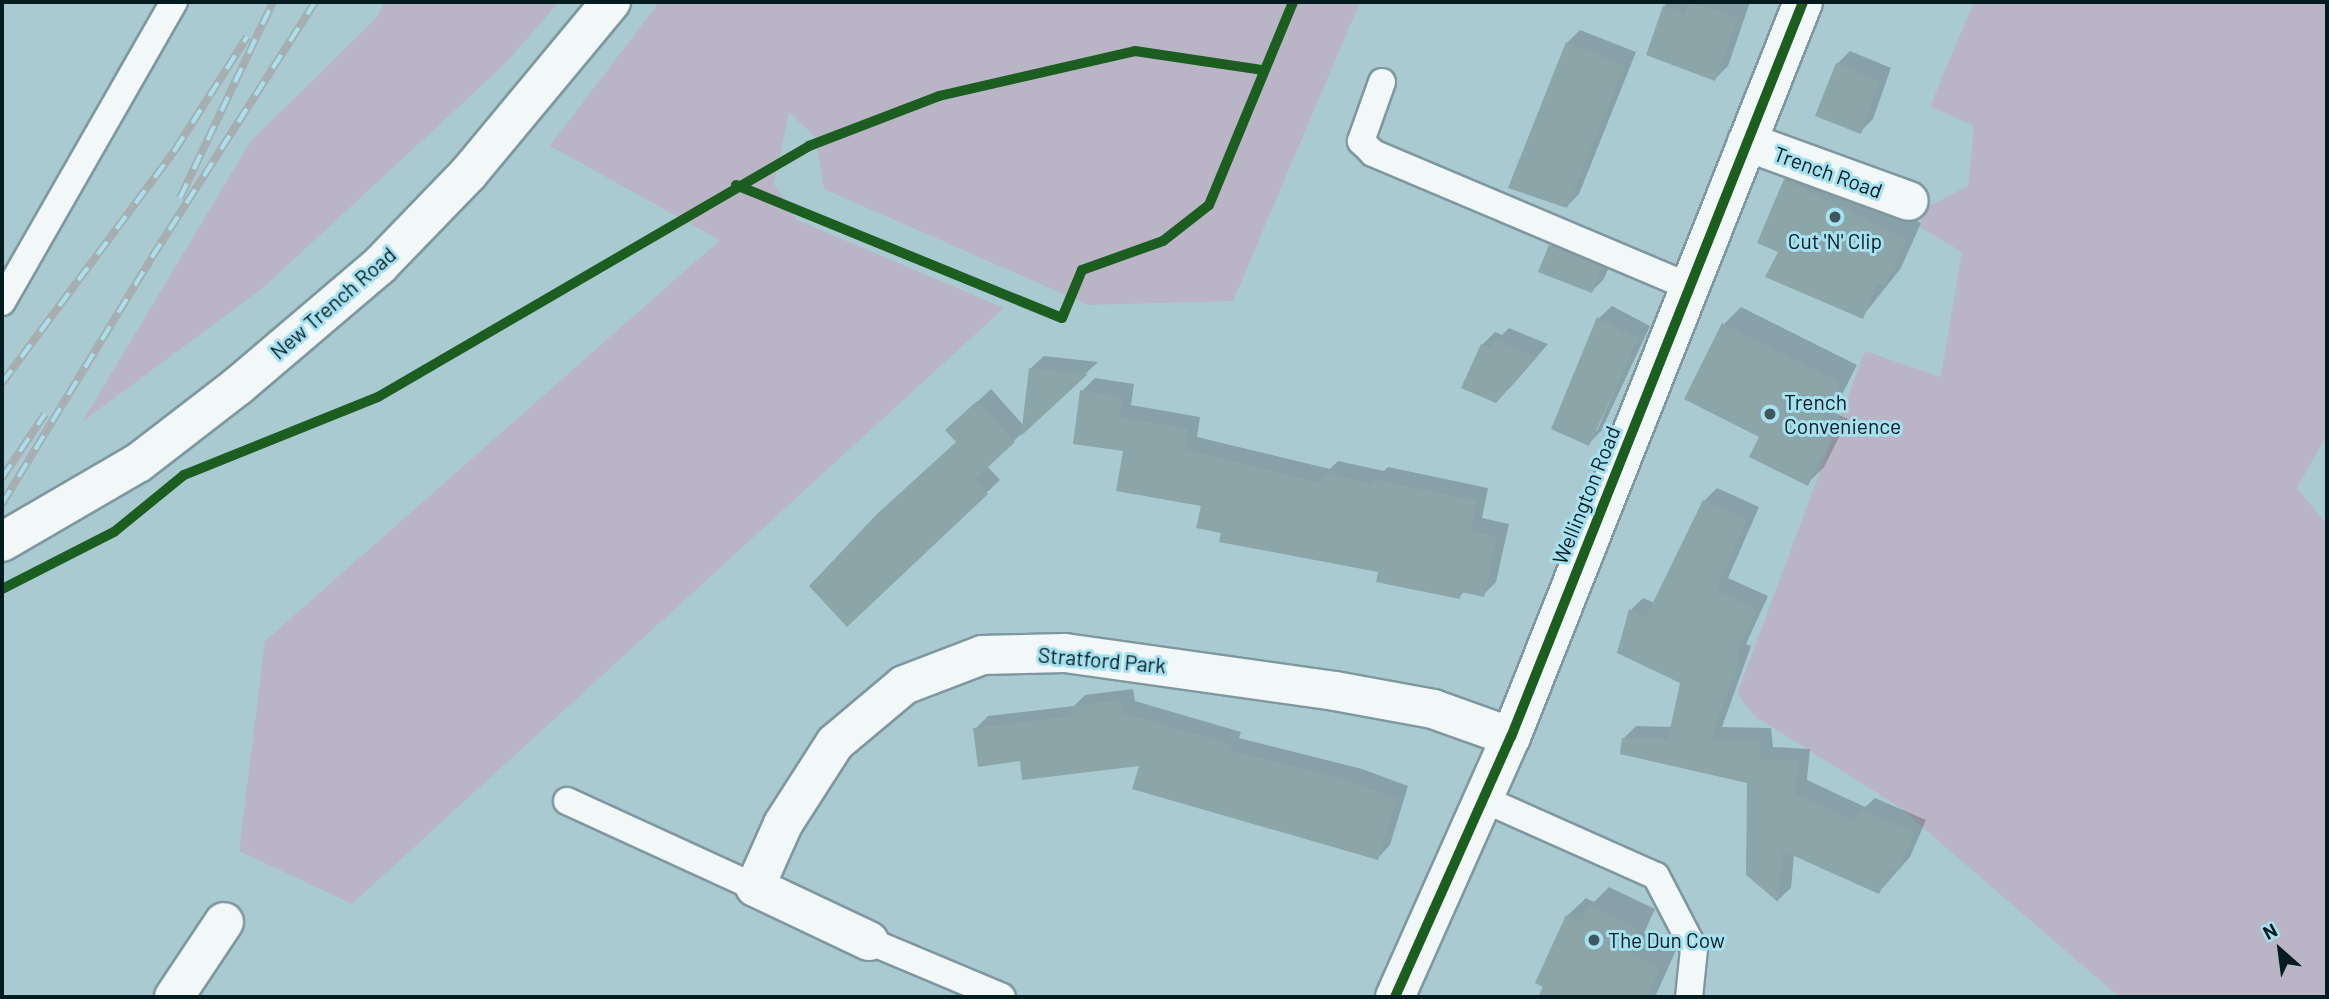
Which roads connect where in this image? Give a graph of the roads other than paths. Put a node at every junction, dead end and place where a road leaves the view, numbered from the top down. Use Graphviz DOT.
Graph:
graph roads {
  1 [pos="174,2"];
  2 [pos="611,2"];
  3 [pos="1803,2"];
  4 [pos="1382,82"];
  5 [pos="1747,142"];
  6 [pos="1909,201"];
  7 [pos="1690,287"];
  8 [pos="2,302"];
  9 [pos="2,541"];
  10 [pos="1511,737"];
  11 [pos="1483,799"];
  12 [pos="567,801"];
  13 [pos="755,887"];
  14 [pos="224,922"];
  15 [pos="869,941"];
  16 [pos="174,997"];
  17 [pos="1002,997"];
  18 [pos="1395,997"];
  19 [pos="1689,997"];
  1 -- 8 [label="lane"];
  2 -- 9 [label="main road, New Trench Road"];
  3 -- 5 [label="main road, Wellington Road"];
  4 -- 7 [label="lane"];
  5 -- 6 [label="main road, Trench Road"];
  5 -- 7 [label="main road, Wellington Road"];
  7 -- 10 [label="main road, Wellington Road"];
  10 -- 11 [label="main road, Wellington Road"];
  10 -- 13 [label="main road, Stratford Park"];
  11 -- 18 [label="main road, Wellington Road"];
  11 -- 19 [label="lane"];
  12 -- 13 [label="lane"];
  13 -- 15 [label="main road"];
  14 -- 16 [label="main road"];
  15 -- 17 [label="lane"];
}
